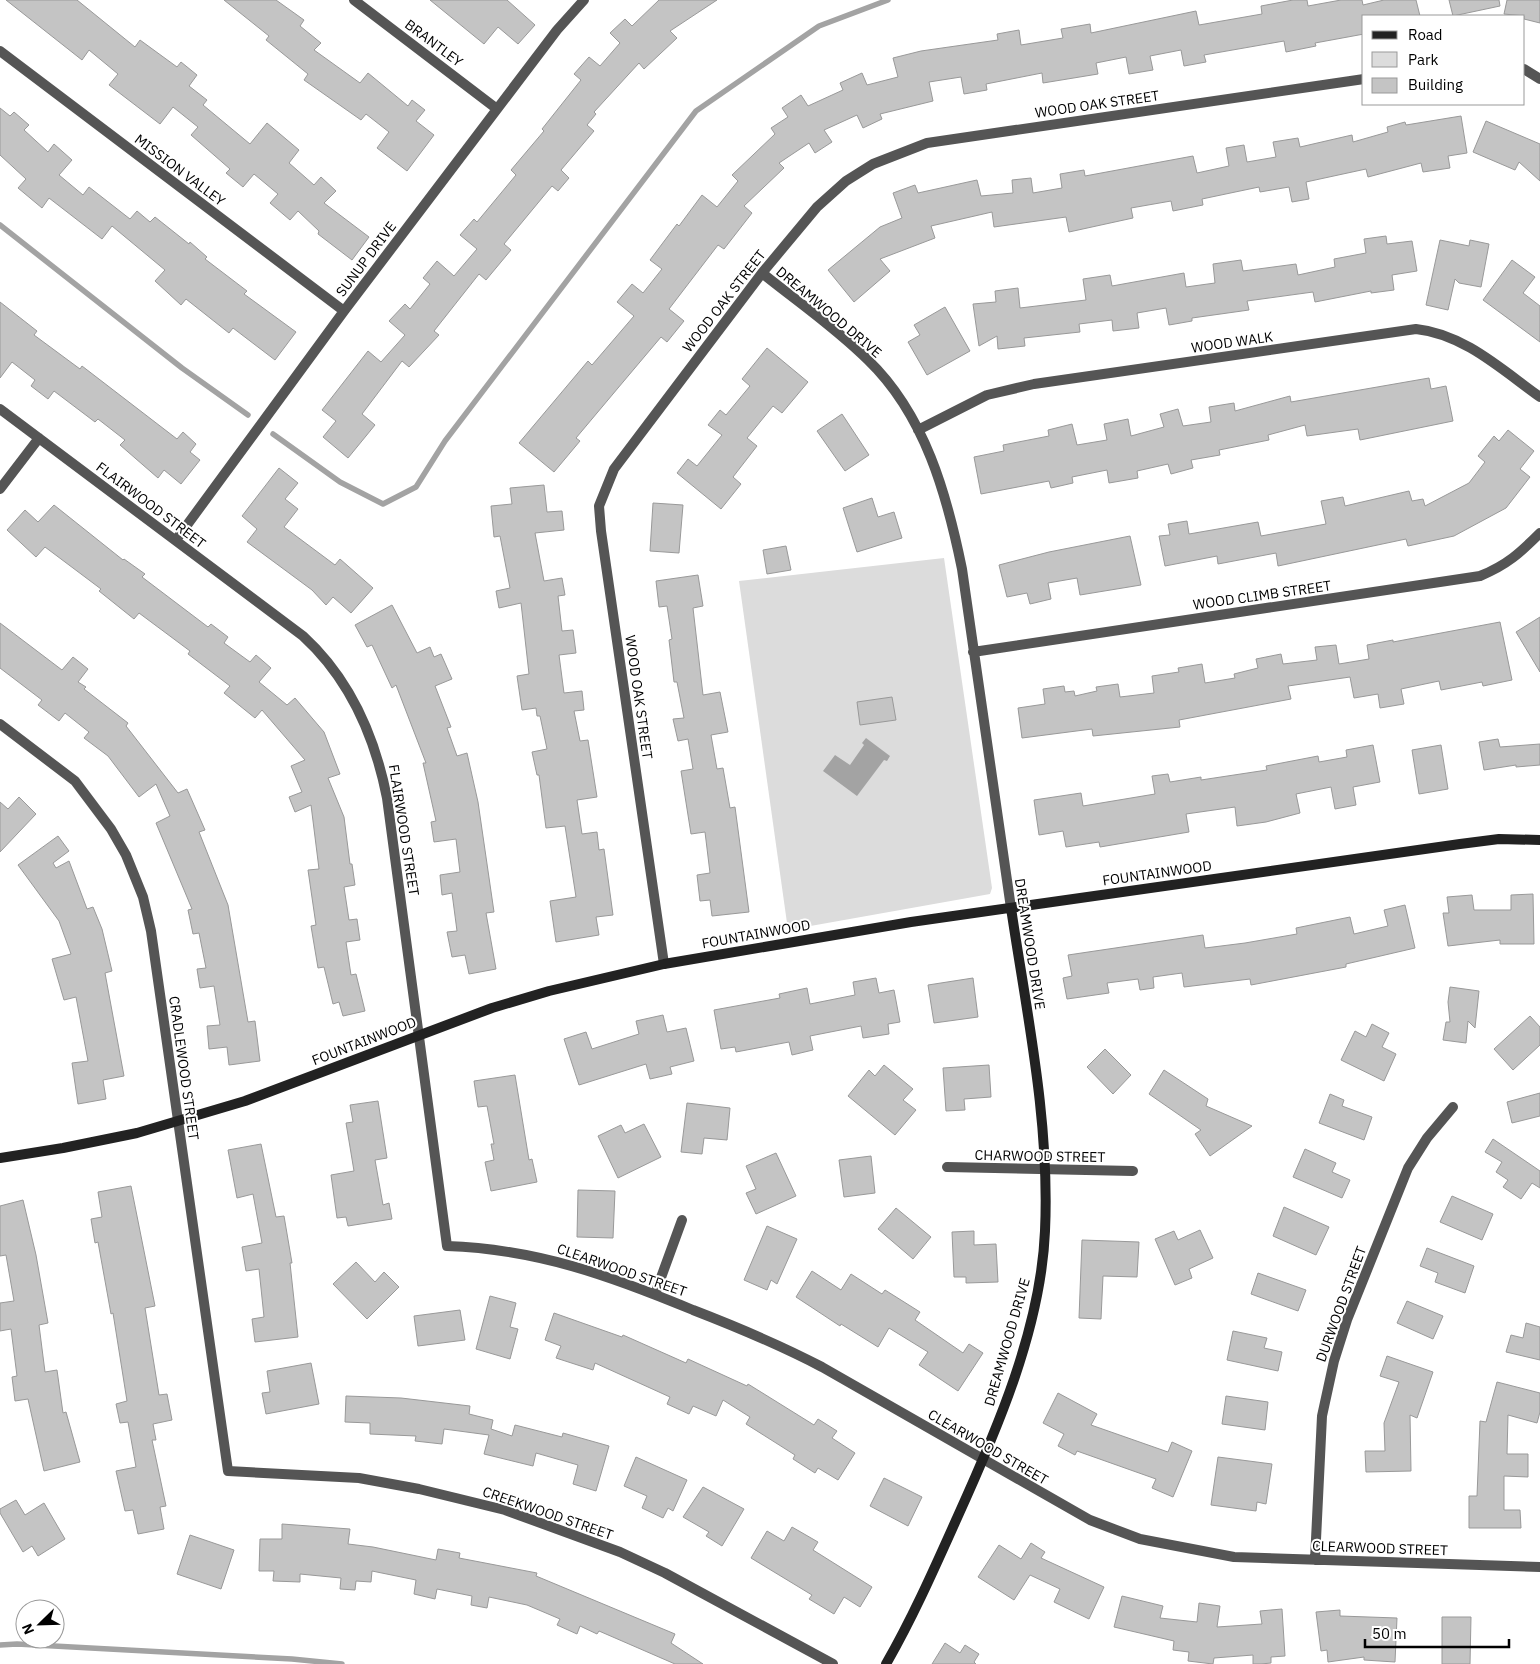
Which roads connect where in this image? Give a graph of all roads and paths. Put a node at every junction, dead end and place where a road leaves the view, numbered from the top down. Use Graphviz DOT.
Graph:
graph roads {
  1 [pos="354,0"];
  2 [pos="584,0"];
  3 [pos="0,51"];
  4 [pos="1525,70"];
  5 [pos="1540,78"];
  6 [pos="1362,79"];
  7 [pos="498,109"];
  8 [pos="762,274"];
  9 [pos="344,311"];
  10 [pos="1540,397"];
  11 [pos="0,409"];
  12 [pos="918,430"];
  13 [pos="39,438"];
  14 [pos="0,489"];
  15 [pos="1540,533"];
  16 [pos="176,540"];
  17 [pos="973,652"];
  18 [pos="0,724"];
  19 [pos="1540,840"];
  20 [pos="1011,908"];
  21 [pos="664,964"];
  22 [pos="420,1034"];
  23 [pos="1453,1107"];
  24 [pos="178,1120"];
  25 [pos="0,1158"];
  26 [pos="947,1167"];
  27 [pos="1046,1170"];
  28 [pos="1133,1171"];
  29 [pos="682,1220"];
  30 [pos="447,1246"];
  31 [pos="655,1294"];
  32 [pos="983,1460"];
  33 [pos="228,1471"];
  34 [pos="1315,1560"];
  35 [pos="1540,1567"];
  36 [pos="833,1664"];
  37 [pos="886,1664"];
  1 -- 7 [label="street, BRANTLEY"];
  2 -- 7 [label="street, SUNUP DRIVE"];
  3 -- 9 [label="street, MISSION VALLEY"];
  4 -- 5 [label="street"];
  6 -- 8 [label="street, WOOD OAK STREET"];
  7 -- 9 [label="street, SUNUP DRIVE"];
  8 -- 12 [label="street, DREAMWOOD DRIVE"];
  8 -- 21 [label="street, WOOD OAK STREET"];
  9 -- 16 [label="street, SUNUP DRIVE"];
  10 -- 12 [label="street, WOOD WALK"];
  11 -- 13 [label="street, FLAIRWOOD STREET"];
  12 -- 17 [label="street, DREAMWOOD DRIVE"];
  13 -- 14 [label="street"];
  13 -- 16 [label="street, FLAIRWOOD STREET"];
  15 -- 17 [label="street, WOOD CLIMB STREET"];
  16 -- 22 [label="street, FLAIRWOOD STREET"];
  17 -- 20 [label="street, DREAMWOOD DRIVE"];
  18 -- 24 [label="street, CRADLEWOOD STREET"];
  19 -- 20 [label="street, FOUNTAINWOOD"];
  20 -- 21 [label="street, FOUNTAINWOOD"];
  20 -- 27 [label="street, DREAMWOOD DRIVE"];
  21 -- 22 [label="street, FOUNTAINWOOD"];
  22 -- 24 [label="street, FOUNTAINWOOD"];
  22 -- 30 [label="street, FLAIRWOOD STREET"];
  23 -- 34 [label="street, DURWOOD STREET"];
  24 -- 25 [label="street, FOUNTAINWOOD"];
  24 -- 33 [label="street, CRADLEWOOD STREET"];
  26 -- 27 [label="street, CHARWOOD STREET"];
  27 -- 28 [label="street, CHARWOOD STREET"];
  27 -- 32 [label="street, DREAMWOOD DRIVE"];
  29 -- 31 [label="street"];
  30 -- 31 [label="street, CLEARWOOD STREET"];
  31 -- 32 [label="street, CLEARWOOD STREET"];
  32 -- 34 [label="street, CLEARWOOD STREET"];
  32 -- 37 [label="street, DREAMWOOD DRIVE"];
  33 -- 36 [label="street, CREEKWOOD STREET"];
  34 -- 35 [label="street, CLEARWOOD STREET"];
}
